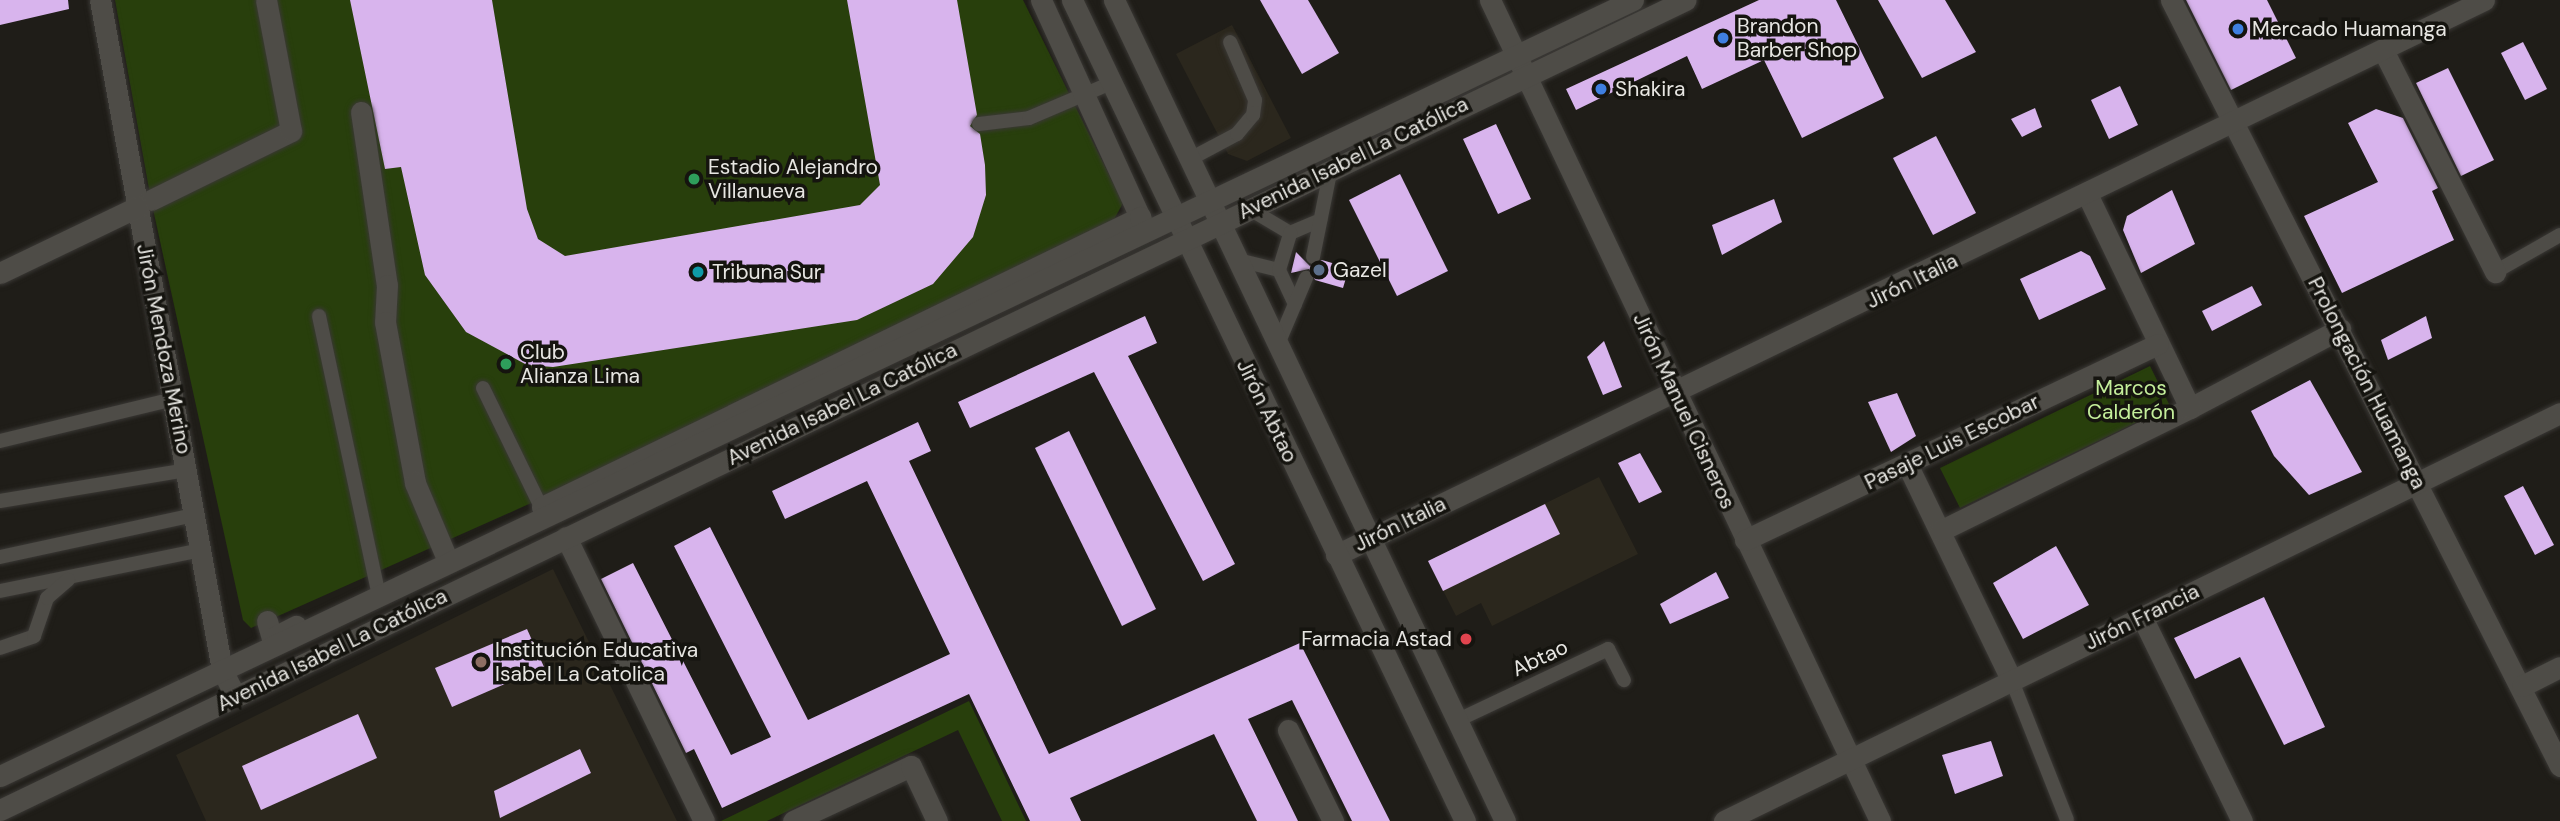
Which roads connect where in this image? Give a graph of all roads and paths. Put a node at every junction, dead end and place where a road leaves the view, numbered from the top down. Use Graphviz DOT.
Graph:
graph roads {
  1 [pos="100,0"];
  2 [pos="266,0"];
  3 [pos="1041,0"];
  4 [pos="1072,0"];
  5 [pos="1114,0"];
  6 [pos="1490,0"];
  7 [pos="1633,0"];
  8 [pos="1685,0"];
  9 [pos="2171,0"];
  10 [pos="2484,0"];
  11 [pos="1230,42"];
  12 [pos="2382,50"];
  13 [pos="1520,65"];
  14 [pos="1111,83"];
  15 [pos="1085,96"];
  16 [pos="361,112"];
  17 [pos="979,124"];
  18 [pos="2233,126"];
  19 [pos="1190,159"];
  20 [pos="1331,168"];
  21 [pos="2088,196"];
  22 [pos="1210,201"];
  23 [pos="144,204"];
  24 [pos="1248,208"];
  25 [pos="1174,218"];
  26 [pos="1320,220"];
  27 [pos="1221,223"];
  28 [pos="1143,224"];
  29 [pos="1290,233"];
  30 [pos="2560,235"];
  31 [pos="1184,240"];
  32 [pos="1313,257"];
  33 [pos="1238,260"];
  34 [pos="1279,270"];
  35 [pos="2495,272"];
  36 [pos="0,273"];
  37 [pos="1306,278"];
  38 [pos="1295,304"];
  39 [pos="319,316"];
  40 [pos="2340,329"];
  41 [pos="1278,344"];
  42 [pos="2158,344"];
  43 [pos="483,388"];
  44 [pos="1676,393"];
  45 [pos="173,399"];
  46 [pos="2190,408"];
  47 [pos="2560,413"];
  48 [pos="0,442"];
  49 [pos="1907,464"];
  50 [pos="187,470"];
  51 [pos="2418,482"];
  52 [pos="0,501"];
  53 [pos="543,512"];
  54 [pos="195,515"];
  55 [pos="1940,531"];
  56 [pos="566,537"];
  57 [pos="1371,538"];
  58 [pos="1745,540"];
  59 [pos="202,550"];
  60 [pos="445,554"];
  61 [pos="1336,555"];
  62 [pos="0,557"];
  63 [pos="68,580"];
  64 [pos="0,591"];
  65 [pos="377,592"];
  66 [pos="2142,617"];
  67 [pos="267,621"];
  68 [pos="0,648"];
  69 [pos="2560,667"];
  70 [pos="222,670"];
  71 [pos="1624,680"];
  72 [pos="2012,681"];
  73 [pos="2522,686"];
  74 [pos="235,696"];
  75 [pos="1458,720"];
  76 [pos="1288,730"];
  77 [pos="1851,760"];
  78 [pos="2560,766"];
  79 [pos="0,776"];
  80 [pos="0,810"];
  81 [pos="2067,820"];
  82 [pos="704,821"];
  83 [pos="793,821"];
  84 [pos="937,821"];
  85 [pos="1333,821"];
  86 [pos="1465,821"];
  87 [pos="1505,821"];
  88 [pos="1724,821"];
  89 [pos="1880,821"];
  90 [pos="2242,821"];
  1 -- 23 [label="street, Jirón Mendoza Merino"];
  2 -- 23 [label="street"];
  3 -- 15 [label="street"];
  4 -- 14 [label="street, Jirón Abtao"];
  5 -- 19 [label="street, Jirón Abtao"];
  6 -- 13 [label="street, Jirón Manuel Cisneros"];
  7 -- 13 [label="street, Avenida Isabel La Católica"];
  8 -- 13 [label="street, Avenida Isabel La Católica"];
  9 -- 18 [label="street, Prolongación Huamanga"];
  10 -- 12 [label="street, Jirón Italia"];
  11 -- 19 [label="lane"];
  12 -- 18 [label="street, Jirón Italia"];
  12 -- 35 [label="street"];
  13 -- 20 [label="street, Avenida Isabel La Católica"];
  13 -- 22 [label="street, Avenida Isabel La Católica"];
  13 -- 44 [label="street, Jirón Manuel Cisneros"];
  14 -- 15 [label="lane"];
  14 -- 25 [label="street, Jirón Abtao"];
  15 -- 17 [label="lane"];
  15 -- 28 [label="street"];
  16 -- 60 [label="street"];
  18 -- 21 [label="street, Jirón Italia"];
  18 -- 40 [label="street, Prolongación Huamanga"];
  19 -- 22 [label="street, Jirón Abtao"];
  20 -- 24 [label="street, Avenida Isabel La Católica"];
  20 -- 26 [label="lane"];
  21 -- 42 [label="street"];
  21 -- 44 [label="street, Jirón Italia"];
  22 -- 25 [label="street, Avenida Isabel La Católica"];
  22 -- 27 [label="street, Jirón Abtao"];
  23 -- 36 [label="street"];
  23 -- 45 [label="street, Jirón Mendoza Merino"];
  24 -- 27 [label="street, Avenida Isabel La Católica"];
  24 -- 29 [label="lane"];
  25 -- 28 [label="street, Avenida Isabel La Católica"];
  25 -- 31 [label="street, Jirón Abtao"];
  26 -- 29 [label="lane"];
  26 -- 32 [label="lane"];
  27 -- 31 [label="street, Avenida Isabel La Católica"];
  27 -- 33 [label="street, Jirón Abtao"];
  28 -- 53 [label="street, Avenida Isabel La Católica"];
  29 -- 34 [label="lane"];
  30 -- 35 [label="lane"];
  31 -- 56 [label="street, Avenida Isabel La Católica"];
  31 -- 61 [label="street, Jirón Abtao"];
  33 -- 34 [label="lane"];
  33 -- 41 [label="street, Jirón Abtao"];
  34 -- 38 [label="lane"];
  37 -- 38 [label="lane"];
  38 -- 41 [label="lane"];
  39 -- 65 [label="lane"];
  40 -- 46 [label="street"];
  40 -- 51 [label="street, Prolongación Huamanga"];
  41 -- 57 [label="street, Jirón Abtao"];
  42 -- 46 [label="street"];
  42 -- 49 [label="street, Pasaje Luis Escobar"];
  43 -- 53 [label="lane"];
  44 -- 57 [label="street, Jirón Italia"];
  44 -- 58 [label="street, Jirón Manuel Cisneros"];
  45 -- 48 [label="lane"];
  45 -- 50 [label="street, Jirón Mendoza Merino"];
  46 -- 55 [label="street"];
  47 -- 51 [label="street, Jirón Francia"];
  49 -- 55 [label="street"];
  49 -- 58 [label="street, Pasaje Luis Escobar"];
  50 -- 52 [label="lane"];
  50 -- 54 [label="street, Jirón Mendoza Merino"];
  51 -- 66 [label="street, Jirón Francia"];
  51 -- 73 [label="street, Prolongación Huamanga"];
  53 -- 60 [label="street"];
  53 -- 65 [label="street, Avenida Isabel La Católica"];
  54 -- 59 [label="street, Jirón Mendoza Merino"];
  54 -- 62 [label="lane"];
  55 -- 72 [label="street"];
  56 -- 74 [label="street, Avenida Isabel La Católica"];
  56 -- 82 [label="street"];
  57 -- 61 [label="street, Jirón Italia"];
  57 -- 75 [label="street, Jirón Abtao"];
  58 -- 77 [label="street, Jirón Manuel Cisneros"];
  59 -- 63 [label="lane"];
  59 -- 70 [label="street, Jirón Mendoza Merino"];
  60 -- 65 [label="street"];
  61 -- 86 [label="street, Jirón Abtao"];
  63 -- 64 [label="lane"];
  63 -- 68 [label="lane"];
  65 -- 67 [label="street"];
  65 -- 70 [label="street, Avenida Isabel La Católica"];
  66 -- 72 [label="street, Jirón Francia"];
  66 -- 90 [label="street"];
  69 -- 73 [label="street"];
  70 -- 74 [label="street, Jirón Mendoza Merino"];
  70 -- 79 [label="street, Avenida Isabel La Católica"];
  71 -- 75 [label="lane, Abtao"];
  72 -- 77 [label="street, Jirón Francia"];
  72 -- 81 [label="lane"];
  73 -- 78 [label="street, Prolongación Huamanga"];
  74 -- 80 [label="street, Avenida Isabel La Católica"];
  75 -- 87 [label="street, Jirón Abtao"];
  76 -- 85 [label="street"];
  77 -- 88 [label="street, Jirón Francia"];
  77 -- 89 [label="street, Jirón Manuel Cisneros"];
  83 -- 84 [label="street"];
}
